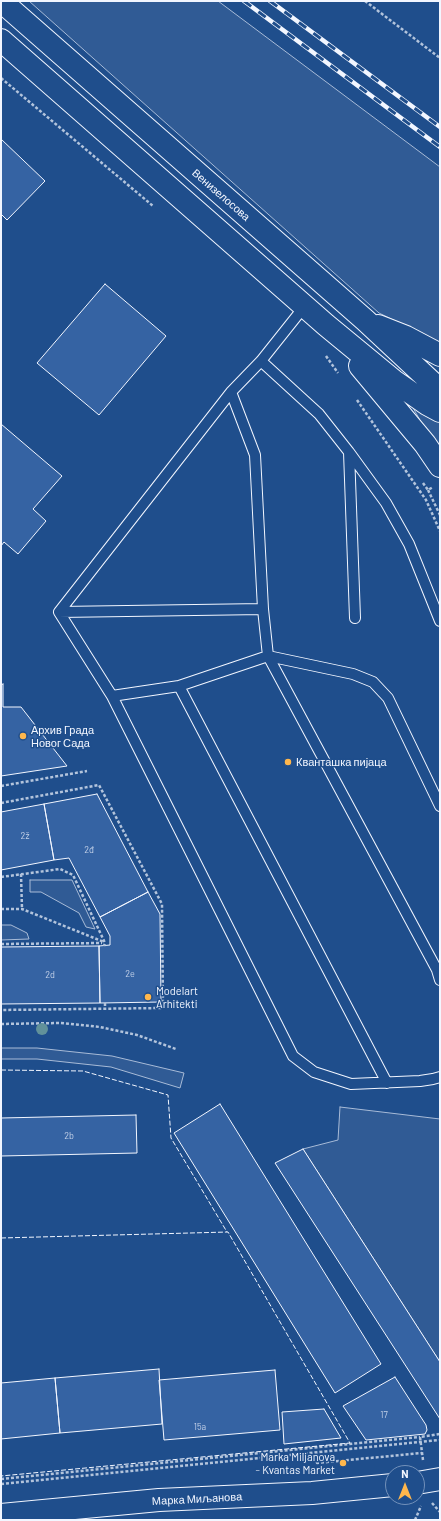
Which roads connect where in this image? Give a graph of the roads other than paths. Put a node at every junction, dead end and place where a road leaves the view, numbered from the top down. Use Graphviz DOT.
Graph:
graph roads {
  1 [pos="1,1"];
  2 [pos="1,40"];
  3 [pos="304,307"];
  4 [pos="365,320"];
  5 [pos="326,325"];
  6 [pos="440,355"];
  7 [pos="261,361"];
  8 [pos="440,390"];
  9 [pos="231,392"];
  10 [pos="440,411"];
  11 [pos="349,452"];
  12 [pos="440,466"];
  13 [pos="263,609"];
  14 [pos="59,612"];
  15 [pos="355,618"];
  16 [pos="440,621"];
  17 [pos="268,656"];
  18 [pos="179,686"];
  19 [pos="112,696"];
  20 [pos="440,806"];
  21 [pos="438,969"];
  22 [pos="440,980"];
  23 [pos="440,1077"];
  24 [pos="387,1083"];
  25 [pos="385,1486"];
  26 [pos="1,1515"];
  1 -- 4 [label="main road, Венизелосова"];
  2 -- 3 [label="main road"];
  3 -- 5 [label="main road"];
  3 -- 7 [label="lane"];
  4 -- 6 [label="main road"];
  4 -- 8 [label="main road, Венизелосова"];
  5 -- 10 [label="main road"];
  5 -- 12 [label="main road"];
  7 -- 9 [label="lane"];
  7 -- 11 [label="lane"];
  9 -- 13 [label="lane"];
  9 -- 14 [label="lane"];
  11 -- 15 [label="lane"];
  11 -- 16 [label="lane"];
  13 -- 14 [label="lane"];
  13 -- 17 [label="lane"];
  14 -- 19 [label="lane"];
  17 -- 18 [label="lane"];
  17 -- 20 [label="lane"];
  17 -- 21 [label="lane"];
  18 -- 19 [label="lane"];
  18 -- 24 [label="lane"];
  19 -- 24 [label="lane"];
  21 -- 22 [label="lane"];
  23 -- 24 [label="lane"];
  25 -- 26 [label="main road, Марка Миљанова"];
}
